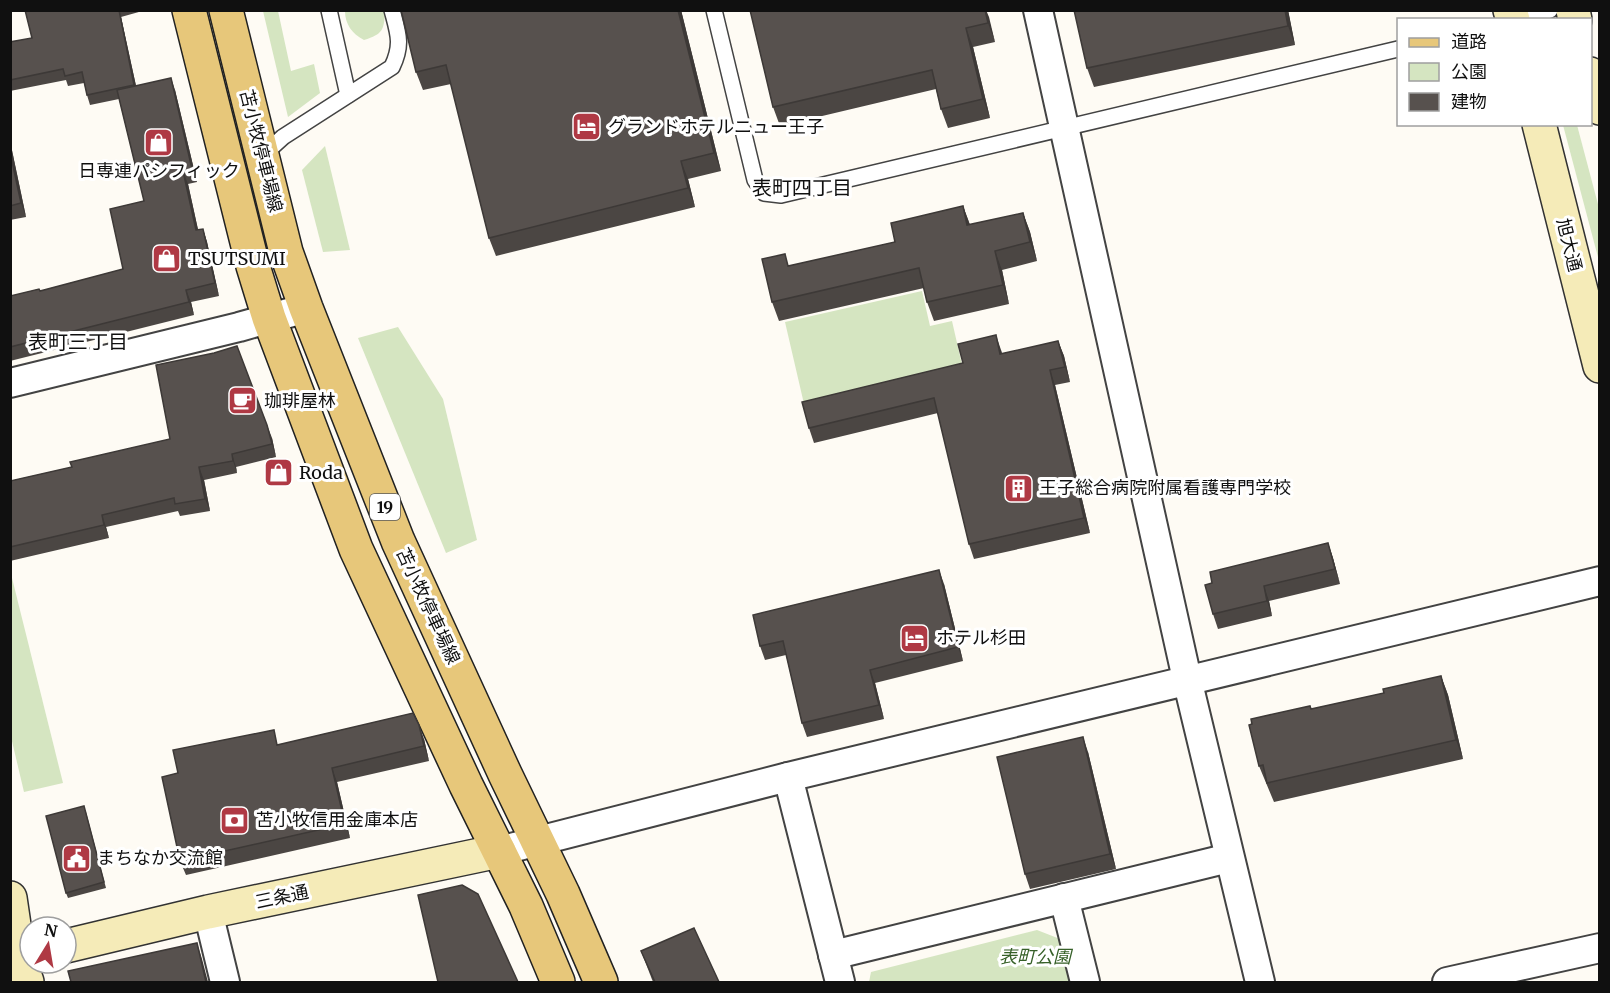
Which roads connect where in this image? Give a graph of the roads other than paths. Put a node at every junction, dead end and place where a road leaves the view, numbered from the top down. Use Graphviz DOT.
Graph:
graph roads {
  1 [pos="189,10"];
  2 [pos="226,10"];
  3 [pos="329,10"];
  4 [pos="392,10"];
  5 [pos="714,10"];
  6 [pos="1038,10"];
  7 [pos="1550,10"];
  8 [pos="1524,18"];
  9 [pos="1397,49"];
  10 [pos="1592,82"];
  11 [pos="348,95"];
  12 [pos="1599,108"];
  13 [pos="1539,126"];
  14 [pos="1064,129"];
  15 [pos="262,156"];
  16 [pos="306,308"];
  17 [pos="269,318"];
  18 [pos="1599,366"];
  19 [pos="10,382"];
  20 [pos="1599,581"];
  21 [pos="1187,679"];
  22 [pos="788,777"];
  23 [pos="537,841"];
  24 [pos="499,851"];
  25 [pos="1230,858"];
  26 [pos="10,898"];
  27 [pos="1064,898"];
  28 [pos="208,912"];
  29 [pos="18,943"];
  30 [pos="78,943"];
  31 [pos="1599,948"];
  32 [pos="833,955"];
  33 [pos="225,982"];
  34 [pos="558,982"];
  35 [pos="601,982"];
  36 [pos="840,982"];
  37 [pos="1084,982"];
  38 [pos="1260,982"];
  39 [pos="1448,982"];
  1 -- 17 [label="main road, 苫小牧停車場線 / 19"];
  2 -- 15 [label="main road, 苫小牧停車場線 / 19"];
  3 -- 11 [label="lane"];
  4 -- 11 [label="lane"];
  5 -- 14 [label="lane"];
  6 -- 14 [label="street"];
  7 -- 8 [label="lane"];
  9 -- 14 [label="lane"];
  10 -- 12 [label="street"];
  11 -- 15 [label="lane"];
  13 -- 18 [label="street, 旭大通"];
  14 -- 21 [label="street"];
  15 -- 16 [label="main road, 苫小牧停車場線 / 19"];
  16 -- 17 [label="street"];
  16 -- 23 [label="main road, 苫小牧停車場線 / 19"];
  17 -- 19 [label="street"];
  17 -- 24 [label="main road, 苫小牧停車場線 / 19"];
  20 -- 21 [label="street"];
  21 -- 22 [label="street"];
  21 -- 25 [label="street"];
  22 -- 23 [label="street"];
  22 -- 32 [label="street"];
  23 -- 24 [label="street"];
  23 -- 35 [label="main road, 苫小牧停車場線 / 19"];
  24 -- 28 [label="street, 三条通"];
  24 -- 34 [label="main road, 苫小牧停車場線 / 19"];
  25 -- 27 [label="street"];
  25 -- 38 [label="street"];
  26 -- 29 [label="street"];
  27 -- 32 [label="street"];
  27 -- 37 [label="street"];
  28 -- 30 [label="street, 三条通"];
  28 -- 33 [label="street"];
  31 -- 39 [label="street"];
  32 -- 36 [label="street"];
}
